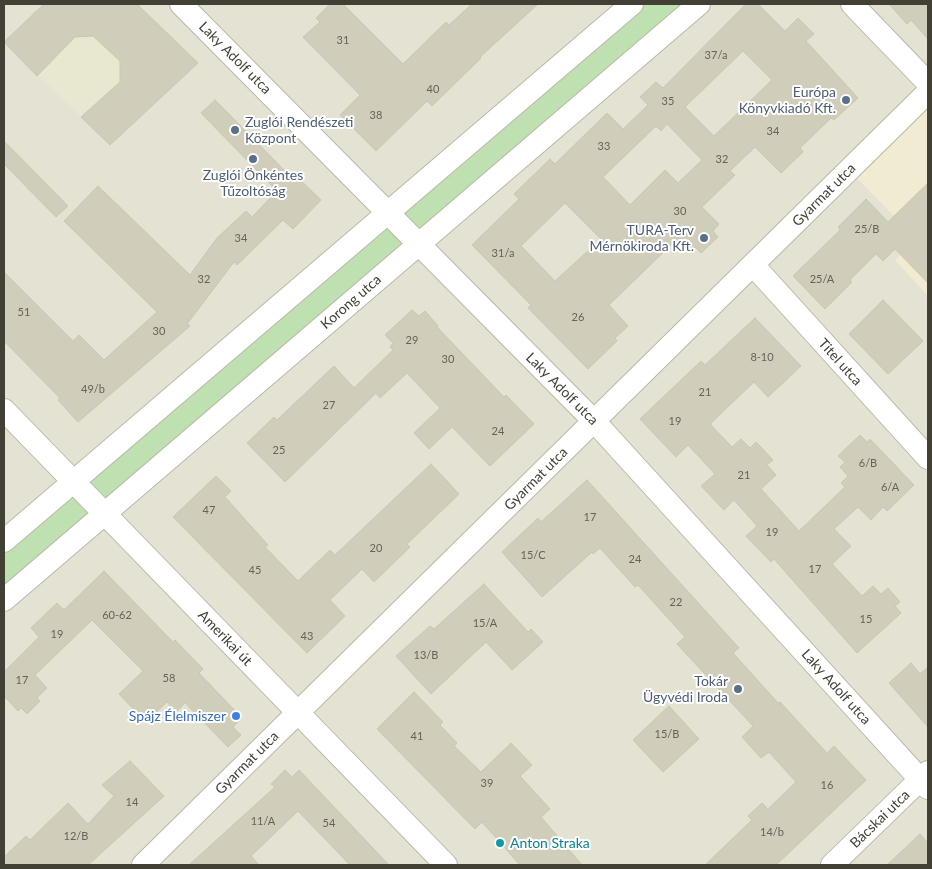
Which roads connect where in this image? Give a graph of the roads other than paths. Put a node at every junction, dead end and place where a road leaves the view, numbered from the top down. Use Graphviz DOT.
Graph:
graph roads {
  1 [pos="181,4"];
  2 [pos="632,4"];
  3 [pos="699,4"];
  4 [pos="852,4"];
  5 [pos="928,82"];
  6 [pos="928,92"];
  7 [pos="388,213"];
  8 [pos="418,244"];
  9 [pos="753,265"];
  10 [pos="4,410"];
  11 [pos="594,421"];
  12 [pos="928,458"];
  13 [pos="73,482"];
  14 [pos="104,514"];
  15 [pos="4,541"];
  16 [pos="4,600"];
  17 [pos="298,713"];
  18 [pos="926,780"];
  19 [pos="143,865"];
  20 [pos="446,865"];
  21 [pos="832,865"];
  1 -- 7 [label="street, Laky Adolf utca"];
  2 -- 7 [label="street"];
  3 -- 8 [label="street, Korong utca"];
  4 -- 5 [label="street"];
  6 -- 9 [label="street, Gyarmat utca"];
  7 -- 8 [label="street, Laky Adolf utca"];
  7 -- 13 [label="street"];
  8 -- 11 [label="street, Laky Adolf utca"];
  8 -- 14 [label="street, Korong utca"];
  9 -- 11 [label="street, Gyarmat utca"];
  9 -- 12 [label="street, Titel utca"];
  10 -- 13 [label="street, Amerikai út"];
  11 -- 17 [label="street, Gyarmat utca"];
  11 -- 18 [label="street, Laky Adolf utca"];
  13 -- 14 [label="street, Amerikai út"];
  13 -- 15 [label="street"];
  14 -- 16 [label="street, Korong utca"];
  14 -- 17 [label="street, Amerikai út"];
  17 -- 19 [label="street, Gyarmat utca"];
  17 -- 20 [label="street, Amerikai út"];
  18 -- 21 [label="street, Bácskai utca"];
}
